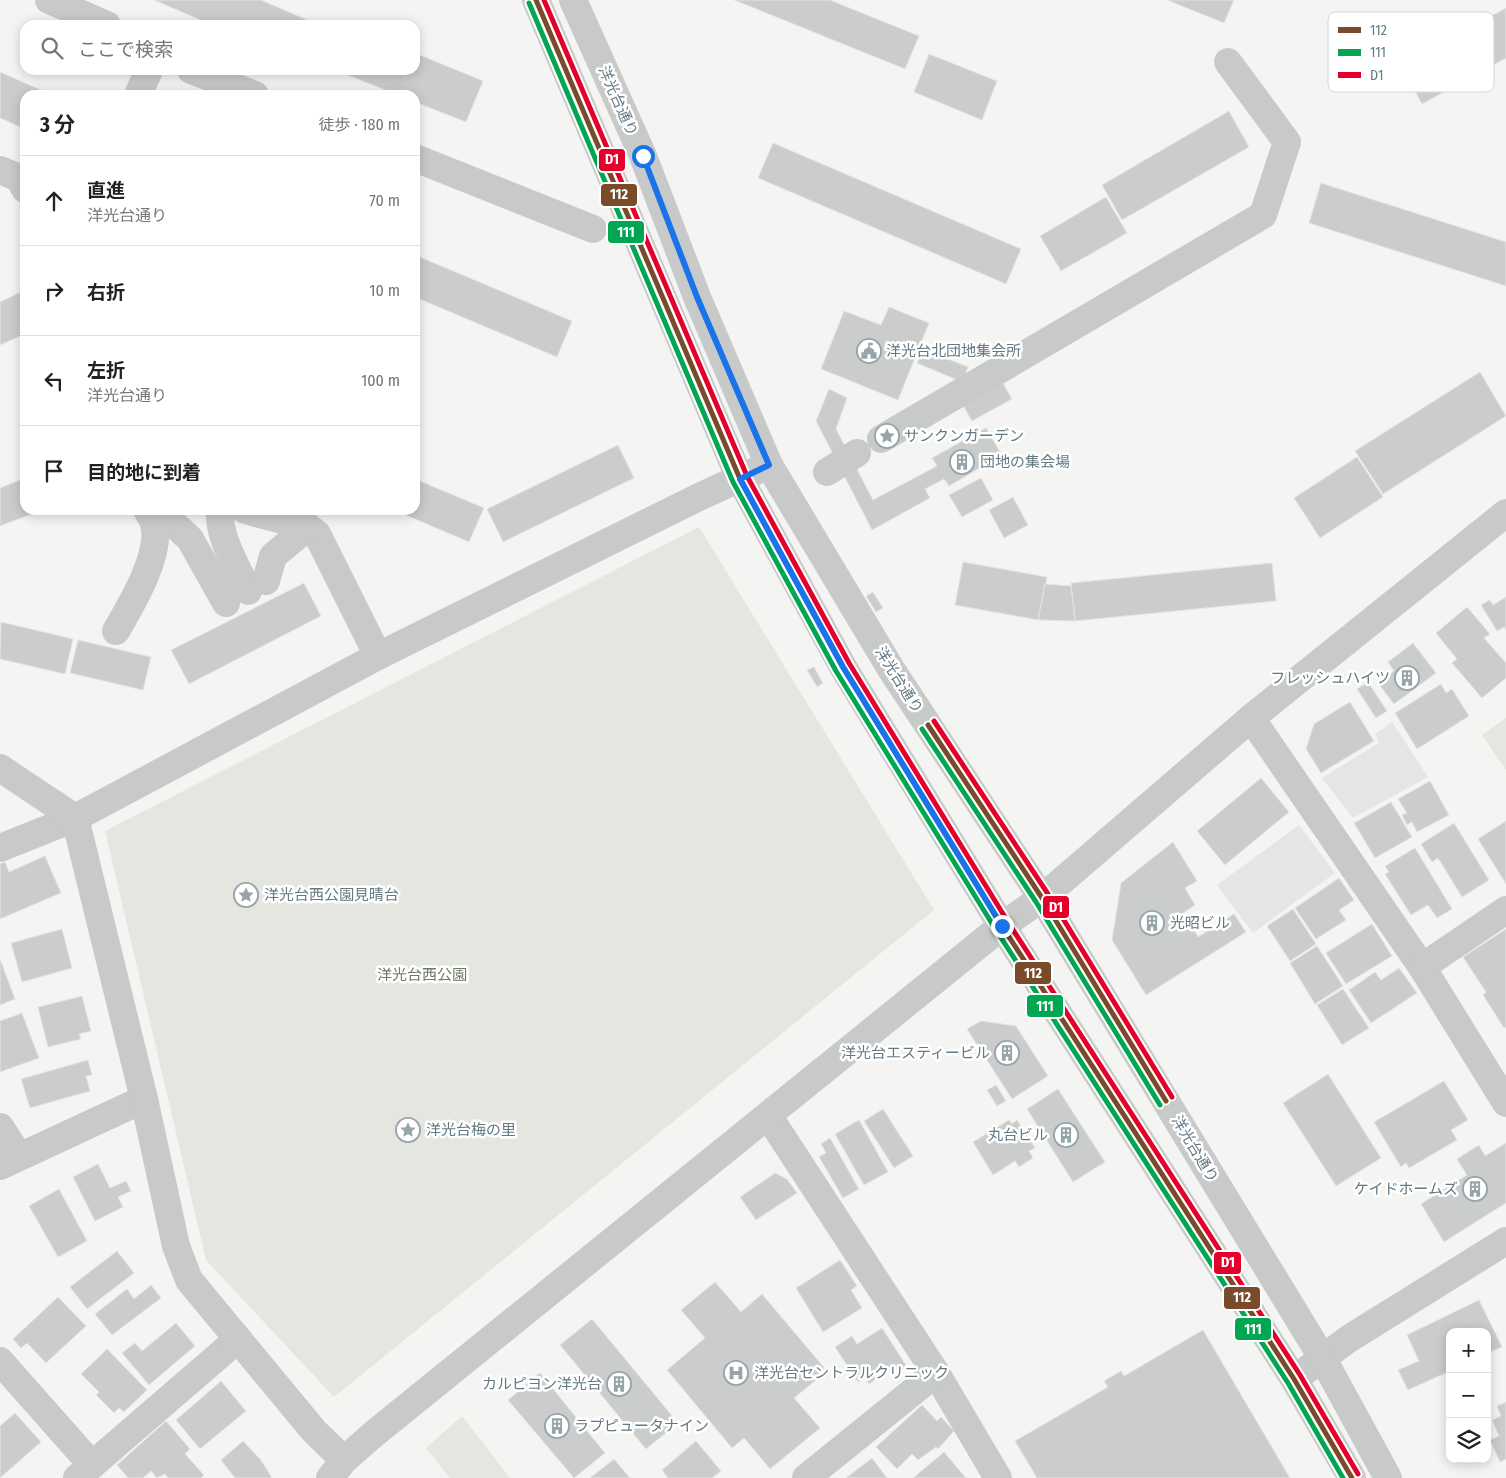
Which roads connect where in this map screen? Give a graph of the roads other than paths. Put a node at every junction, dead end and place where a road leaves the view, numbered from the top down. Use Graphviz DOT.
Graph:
graph roads {
  1 [pos="49,0"];
  2 [pos="536,0"];
  3 [pos="573,0"];
  4 [pos="95,20"];
  5 [pos="1228,62"];
  6 [pos="147,75"];
  7 [pos="205,75"];
  8 [pos="140,90"];
  9 [pos="242,90"];
  10 [pos="420,160"];
  11 [pos="0,170"];
  12 [pos="20,180"];
  13 [pos="593,229"];
  14 [pos="881,439"];
  15 [pos="857,453"];
  16 [pos="769,465"];
  17 [pos="827,472"];
  18 [pos="740,479"];
  19 [pos="1506,513"];
  20 [pos="150,515"];
  21 [pos="154,515"];
  22 [pos="220,515"];
  23 [pos="264,515"];
  24 [pos="308,527"];
  25 [pos="247,592"];
  26 [pos="116,630"];
  27 [pos="378,656"];
  28 [pos="1251,718"];
  29 [pos="0,768"];
  30 [pos="75,818"];
  31 [pos="0,848"];
  32 [pos="1042,898"];
  33 [pos="1506,910"];
  34 [pos="1002,926"];
  35 [pos="1422,967"];
  36 [pos="144,1100"];
  37 [pos="1506,1104"];
  38 [pos="769,1117"];
  39 [pos="0,1127"];
  40 [pos="9,1161"];
  41 [pos="1506,1241"];
  42 [pos="238,1340"];
  43 [pos="1323,1359"];
  44 [pos="0,1362"];
  45 [pos="936,1373"];
  46 [pos="1294,1379"];
  47 [pos="337,1469"];
  48 [pos="84,1472"];
  49 [pos="806,1478"];
  50 [pos="998,1478"];
  51 [pos="1352,1478"];
  52 [pos="1388,1478"];
  1 -- 4 [label="street"];
  2 -- 18 [label="street"];
  3 -- 16 [label="street, 洋光台通り"];
  5 -- 14 [label="street"];
  6 -- 8 [label="street"];
  7 -- 9 [label="street"];
  10 -- 13 [label="street"];
  11 -- 12 [label="street"];
  15 -- 17 [label="street"];
  16 -- 18 [label="street"];
  16 -- 32 [label="street, 洋光台通り"];
  18 -- 27 [label="street"];
  18 -- 34 [label="street"];
  19 -- 28 [label="street"];
  20 -- 26 [label="street"];
  21 -- 25 [label="street"];
  22 -- 25 [label="street"];
  23 -- 24 [label="street"];
  24 -- 25 [label="street"];
  24 -- 27 [label="street"];
  27 -- 30 [label="street"];
  28 -- 32 [label="street"];
  28 -- 35 [label="street"];
  29 -- 30 [label="street"];
  30 -- 31 [label="street"];
  30 -- 36 [label="street"];
  32 -- 34 [label="street"];
  32 -- 43 [label="street, 洋光台通り"];
  33 -- 35 [label="street"];
  34 -- 38 [label="street"];
  34 -- 46 [label="street"];
  35 -- 37 [label="street"];
  36 -- 40 [label="street"];
  36 -- 42 [label="street"];
  38 -- 45 [label="street"];
  38 -- 47 [label="street"];
  39 -- 40 [label="street"];
  41 -- 43 [label="street"];
  42 -- 47 [label="street"];
  42 -- 48 [label="street"];
  43 -- 46 [label="street"];
  43 -- 52 [label="street, 洋光台通り"];
  44 -- 48 [label="street"];
  45 -- 49 [label="street"];
  45 -- 50 [label="street"];
  46 -- 51 [label="street"];
}
